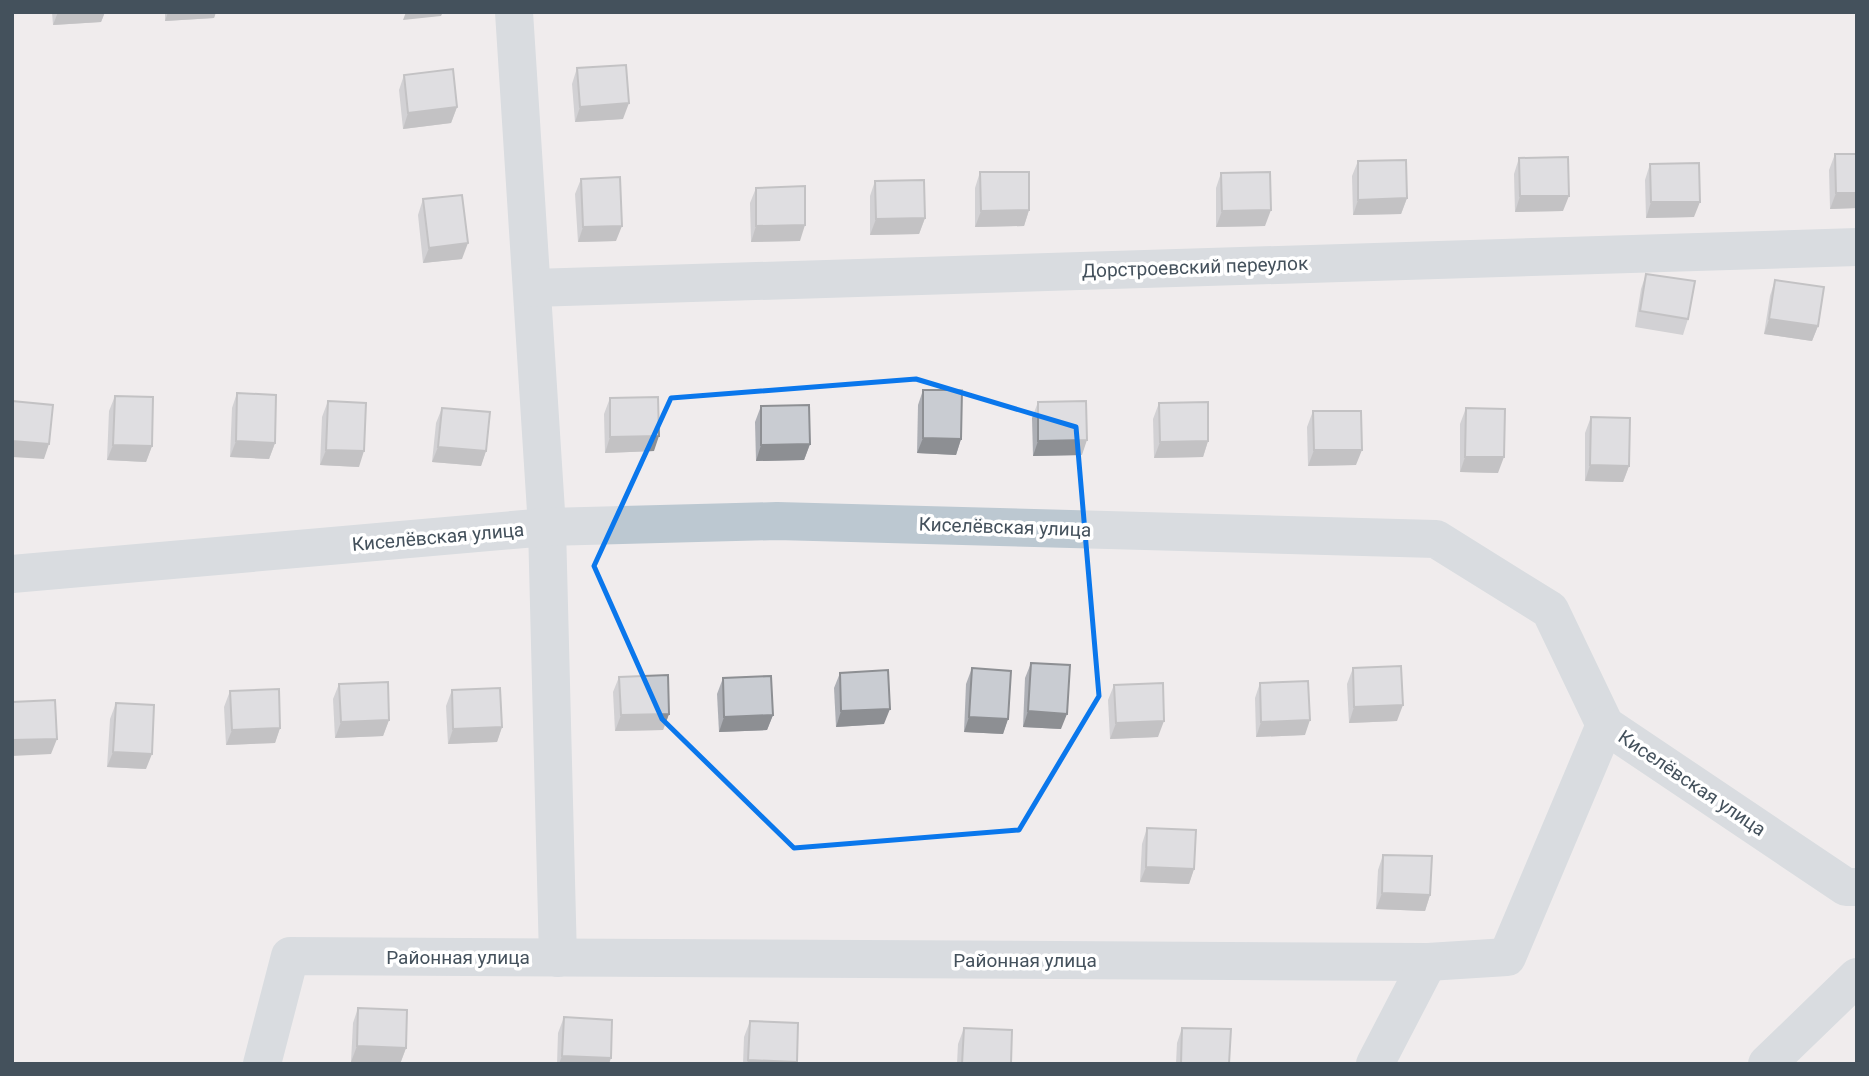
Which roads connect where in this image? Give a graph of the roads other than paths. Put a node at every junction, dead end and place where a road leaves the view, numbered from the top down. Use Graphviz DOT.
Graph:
graph roads {
  1 [pos="514,12"];
  2 [pos="1857,247"];
  3 [pos="533,288"];
  4 [pos="547,527"];
  5 [pos="12,574"];
  6 [pos="1605,725"];
  7 [pos="1857,887"];
  8 [pos="558,958"];
  9 [pos="1428,962"];
  10 [pos="1857,977"];
  11 [pos="262,1064"];
  12 [pos="1375,1064"];
  13 [pos="1768,1064"];
  1 -- 3 [label="street"];
  2 -- 3 [label="street, Дорстроевский переулок"];
  3 -- 4 [label="street"];
  4 -- 5 [label="street, Киселёвская улица"];
  4 -- 6 [label="street, Киселёвская улица"];
  4 -- 8 [label="street"];
  6 -- 7 [label="street, Киселёвская улица"];
  6 -- 9 [label="street, Районная улица"];
  8 -- 9 [label="street, Районная улица"];
  8 -- 11 [label="street, Районная улица"];
  9 -- 12 [label="street"];
  10 -- 13 [label="street"];
}
